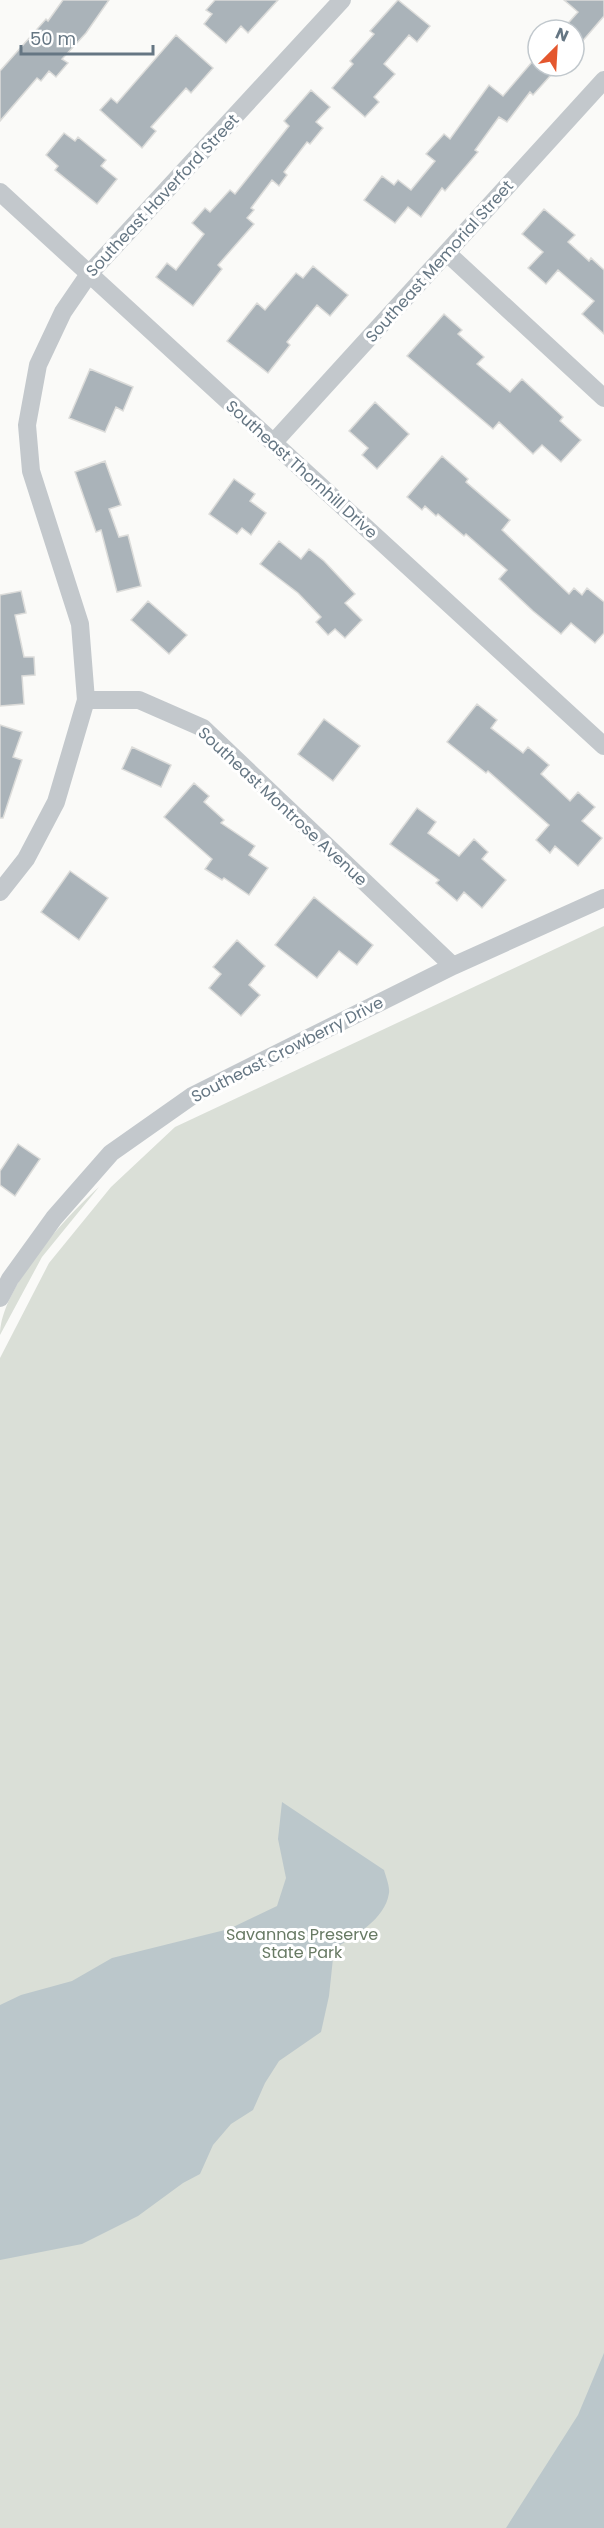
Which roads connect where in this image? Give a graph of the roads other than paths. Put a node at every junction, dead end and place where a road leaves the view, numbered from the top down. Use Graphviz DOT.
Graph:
graph roads {
  1 [pos="342,0"];
  2 [pos="604,80"];
  3 [pos="0,192"];
  4 [pos="447,253"];
  5 [pos="88,274"];
  6 [pos="604,398"];
  7 [pos="274,442"];
  8 [pos="86,699"];
  9 [pos="604,746"];
  10 [pos="0,892"];
  11 [pos="604,898"];
  12 [pos="453,966"];
  13 [pos="5,1275"];
  14 [pos="0,1298"];
  1 -- 5 [label="street, Southeast Haverford Street"];
  2 -- 4 [label="street, Southeast Memorial Street"];
  3 -- 5 [label="street, Southeast Thornhill Drive"];
  4 -- 6 [label="street"];
  4 -- 7 [label="street, Southeast Memorial Street"];
  5 -- 7 [label="street, Southeast Thornhill Drive"];
  5 -- 8 [label="street, Southeast Haverford Street"];
  7 -- 9 [label="street, Southeast Thornhill Drive"];
  8 -- 10 [label="street, Southeast Haverford Street"];
  8 -- 12 [label="street, Southeast Montrose Avenue"];
  11 -- 12 [label="street, Southeast Crowberry Drive"];
  12 -- 13 [label="street, Southeast Crowberry Drive"];
  13 -- 14 [label="street, Southeast Crowberry Drive"];
}
